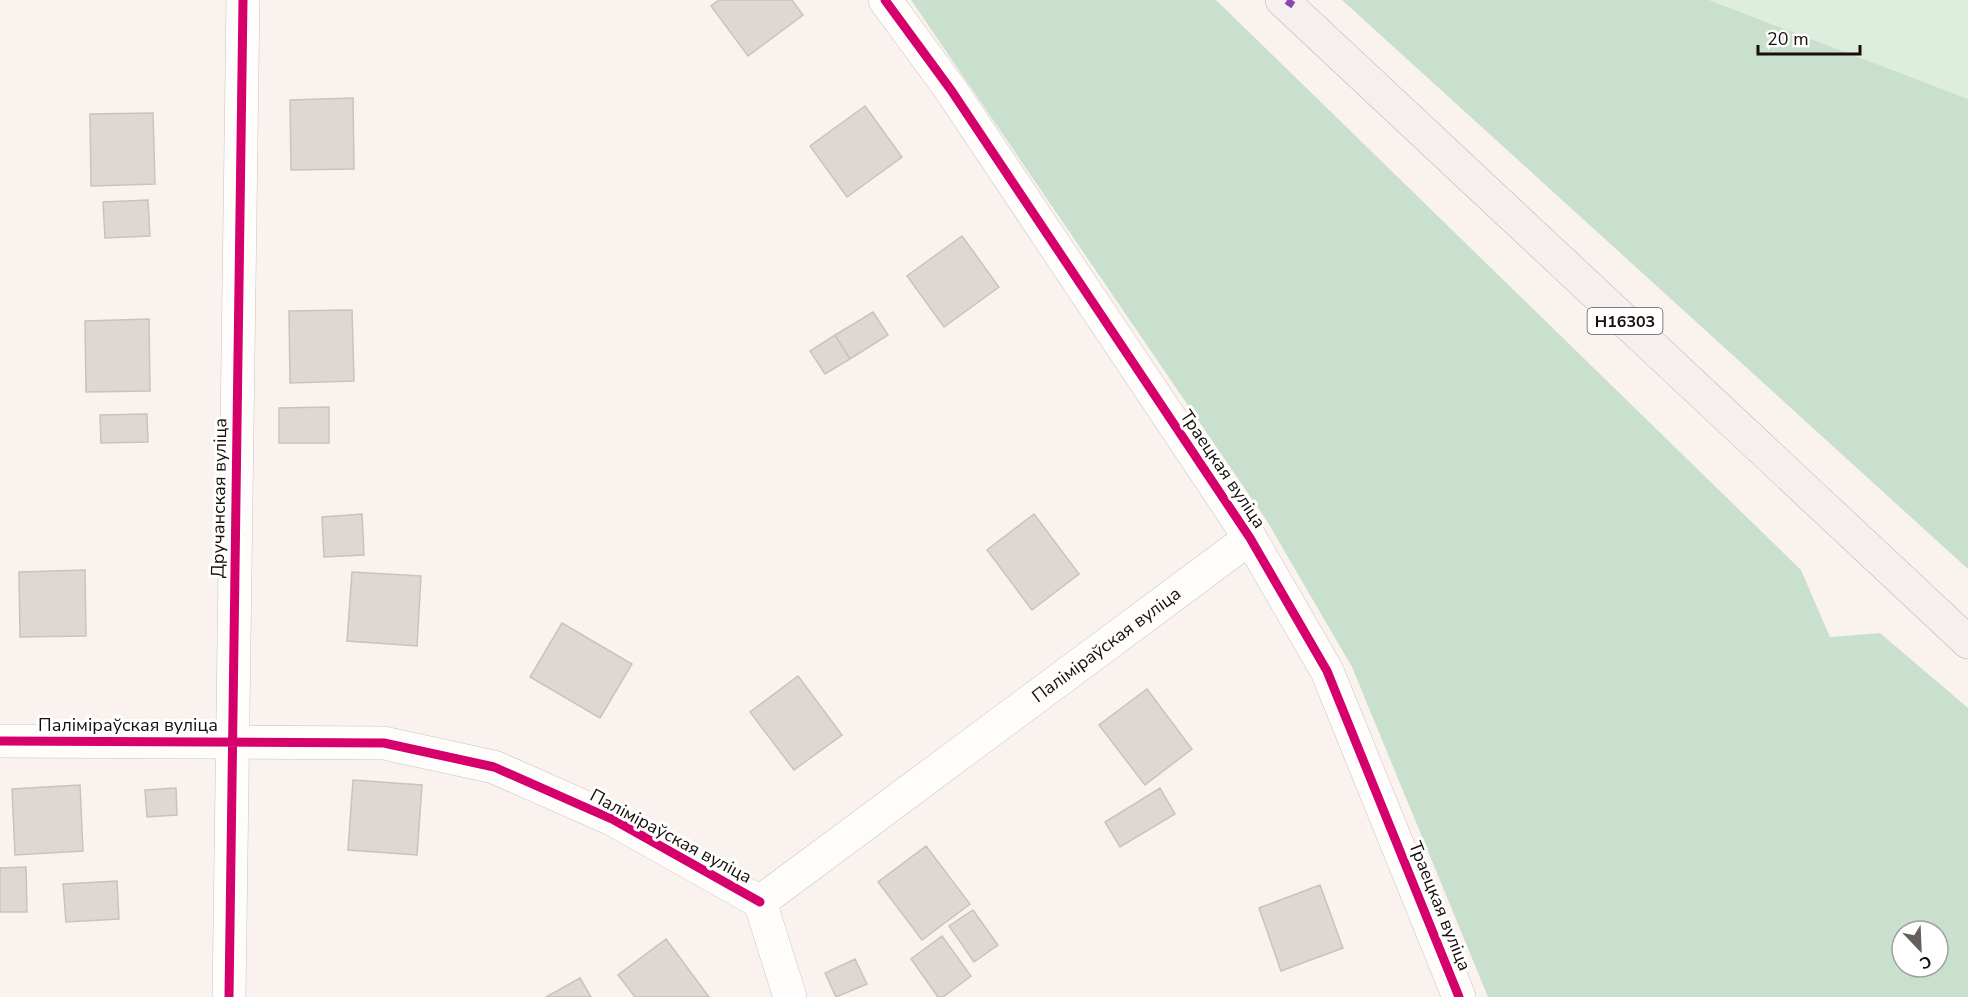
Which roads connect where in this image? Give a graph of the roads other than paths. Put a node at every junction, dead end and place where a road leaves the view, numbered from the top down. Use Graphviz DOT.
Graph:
graph roads {
  1 [pos="243,0"];
  2 [pos="885,0"];
  3 [pos="1282,0"];
  4 [pos="1250,538"];
  5 [pos="1968,642"];
  6 [pos="0,741"];
  7 [pos="232,742"];
  8 [pos="760,902"];
  9 [pos="230,997"];
  10 [pos="790,997"];
  11 [pos="1459,997"];
  1 -- 7 [label="street, Дручанская вуліца"];
  2 -- 4 [label="street, Траецкая вуліца"];
  3 -- 5 [label="main road, Н16303"];
  4 -- 8 [label="street, Паліміраўская вуліца"];
  4 -- 11 [label="street, Траецкая вуліца"];
  6 -- 7 [label="street, Паліміраўская вуліца"];
  7 -- 8 [label="street, Паліміраўская вуліца"];
  7 -- 9 [label="street, Дручанская вуліца"];
  8 -- 10 [label="street, Паліміраўская вуліца"];
}
